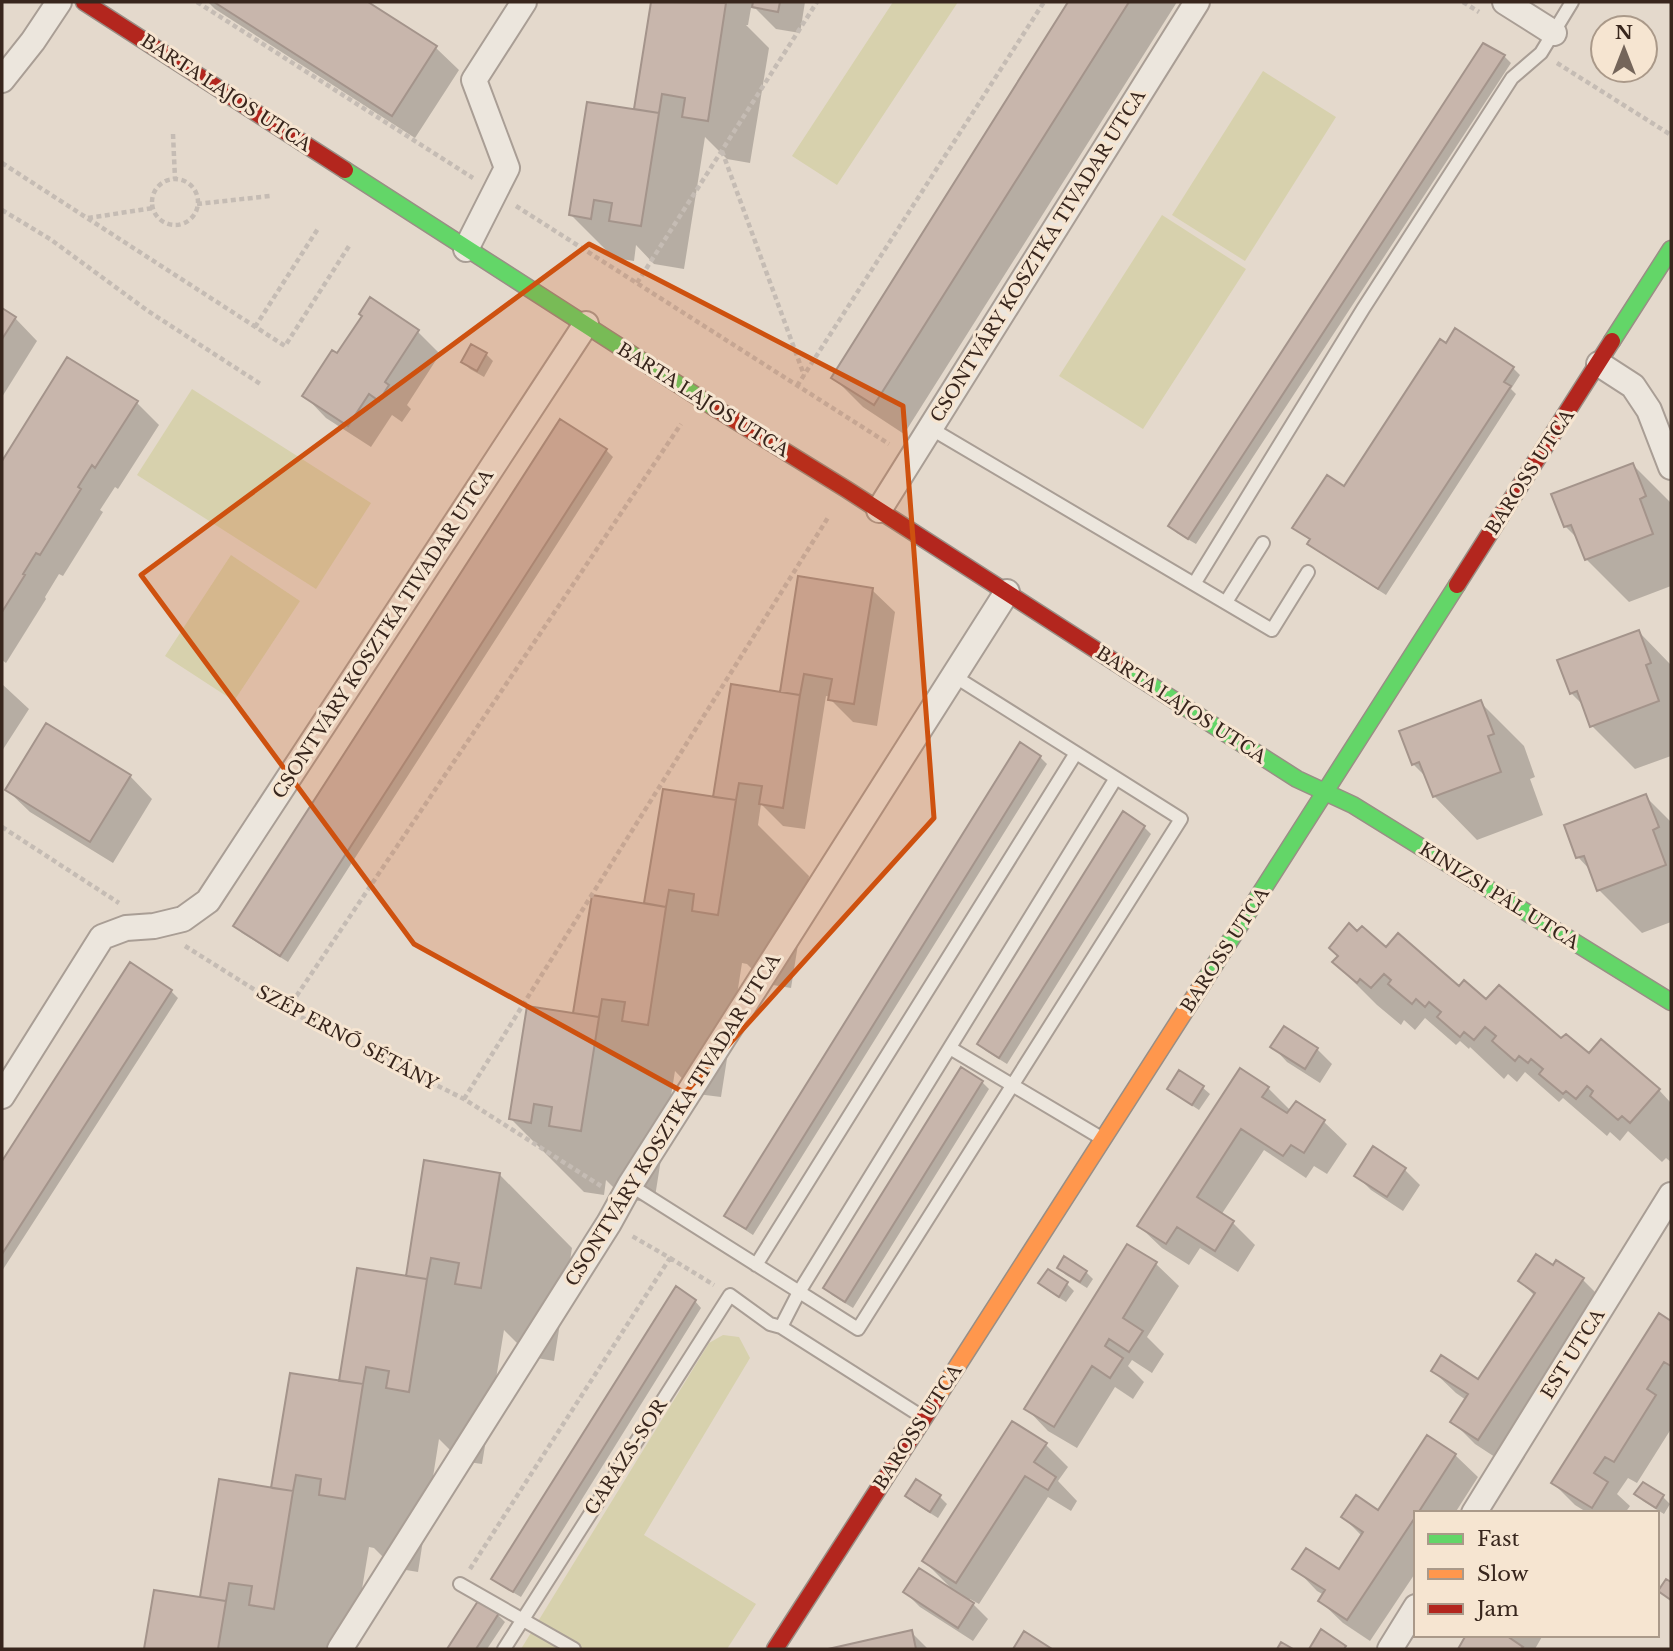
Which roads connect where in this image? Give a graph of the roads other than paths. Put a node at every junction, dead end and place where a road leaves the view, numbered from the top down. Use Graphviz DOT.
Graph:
graph roads {
  1 [pos="59,2"];
  2 [pos="84,2"];
  3 [pos="524,2"];
  4 [pos="1197,2"];
  5 [pos="1504,2"];
  6 [pos="1572,2"];
  7 [pos="1547,43"];
  8 [pos="2,80"];
  9 [pos="466,248"];
  10 [pos="1671,248"];
  11 [pos="586,324"];
  12 [pos="1599,363"];
  13 [pos="930,428"];
  14 [pos="1671,467"];
  15 [pos="879,510"];
  16 [pos="1263,543"];
  17 [pos="1308,572"];
  18 [pos="1195,584"];
  19 [pos="1007,592"];
  20 [pos="1226,602"];
  21 [pos="954,676"];
  22 [pos="1076,753"];
  23 [pos="1116,778"];
  24 [pos="1325,793"];
  25 [pos="1671,1002"];
  26 [pos="950,1048"];
  27 [pos="1012,1086"];
  28 [pos="2,1096"];
  29 [pos="1104,1139"];
  30 [pos="626,1192"];
  31 [pos="1671,1195"];
  32 [pos="756,1265"];
  33 [pos="799,1292"];
  34 [pos="780,1327"];
  35 [pos="924,1419"];
  36 [pos="1476,1511"];
  37 [pos="460,1584"];
  38 [pos="1414,1611"];
  39 [pos="522,1619"];
  40 [pos="340,1649"];
  41 [pos="504,1649"];
  42 [pos="573,1649"];
  43 [pos="775,1649"];
  44 [pos="1390,1649"];
  1 -- 8 [label="street"];
  2 -- 9 [label="street, BARTA LAJOS UTCA"];
  3 -- 9 [label="street"];
  4 -- 13 [label="street, CSONTVÁRY KOSZTKA TIVADAR UTCA"];
  5 -- 7 [label="street"];
  6 -- 7 [label="lane"];
  7 -- 18 [label="lane"];
  9 -- 11 [label="street, BARTA LAJOS UTCA"];
  10 -- 12 [label="street, BAROSS UTCA"];
  11 -- 15 [label="street, BARTA LAJOS UTCA"];
  11 -- 28 [label="street, CSONTVÁRY KOSZTKA TIVADAR UTCA"];
  12 -- 14 [label="street"];
  12 -- 24 [label="street, BAROSS UTCA"];
  13 -- 15 [label="street, CSONTVÁRY KOSZTKA TIVADAR UTCA"];
  13 -- 18 [label="lane"];
  15 -- 19 [label="street, BARTA LAJOS UTCA"];
  16 -- 20 [label="lane"];
  17 -- 20 [label="lane"];
  18 -- 20 [label="lane"];
  19 -- 21 [label="street, CSONTVÁRY KOSZTKA TIVADAR UTCA"];
  19 -- 24 [label="street, BARTA LAJOS UTCA"];
  21 -- 22 [label="lane"];
  21 -- 30 [label="street, CSONTVÁRY KOSZTKA TIVADAR UTCA"];
  22 -- 23 [label="lane"];
  22 -- 32 [label="lane"];
  23 -- 26 [label="lane"];
  23 -- 27 [label="lane"];
  24 -- 25 [label="street, KINIZSI PÁL UTCA"];
  24 -- 29 [label="street, BAROSS UTCA"];
  26 -- 27 [label="lane"];
  26 -- 33 [label="lane"];
  27 -- 29 [label="lane"];
  27 -- 33 [label="lane"];
  29 -- 35 [label="street, BAROSS UTCA"];
  30 -- 32 [label="lane"];
  30 -- 40 [label="street, CSONTVÁRY KOSZTKA TIVADAR UTCA"];
  31 -- 36 [label="street, EST UTCA"];
  32 -- 33 [label="lane"];
  33 -- 34 [label="lane"];
  34 -- 35 [label="lane"];
  34 -- 39 [label="lane, GARÁZS-SOR"];
  35 -- 43 [label="street, BAROSS UTCA"];
  37 -- 39 [label="lane"];
  38 -- 44 [label="street"];
  39 -- 41 [label="lane, GARÁZS-SOR"];
  39 -- 42 [label="lane"];
}
